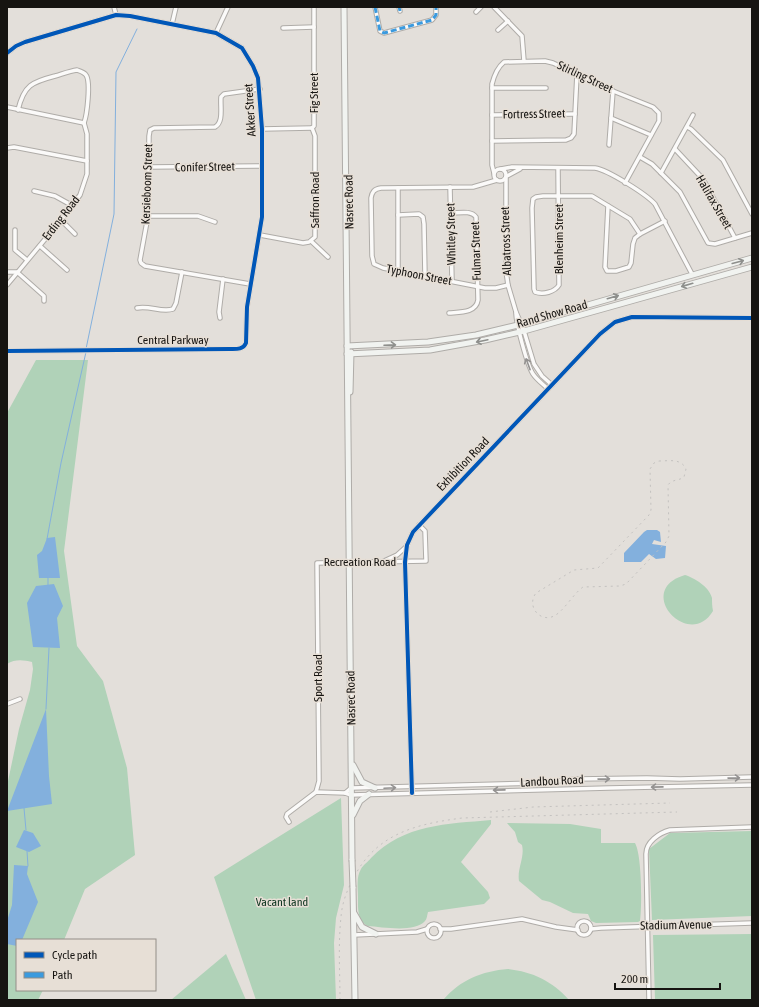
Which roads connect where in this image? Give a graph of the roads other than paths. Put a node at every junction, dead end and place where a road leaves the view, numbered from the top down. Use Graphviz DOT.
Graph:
graph roads {
  1 [pos="114,7"];
  2 [pos="176,7"];
  3 [pos="228,7"];
  4 [pos="314,7"];
  5 [pos="345,7"];
  6 [pos="375,7"];
  7 [pos="436,7"];
  8 [pos="481,7"];
  9 [pos="494,7"];
  10 [pos="476,12"];
  11 [pos="116,15"];
  12 [pos="508,21"];
  13 [pos="172,24"];
  14 [pos="314,27"];
  15 [pos="284,28"];
  16 [pos="498,30"];
  17 [pos="216,33"];
  18 [pos="7,45"];
  19 [pos="11,49"];
  20 [pos="7,53"];
  21 [pos="524,61"];
  22 [pos="577,74"];
  23 [pos="492,88"];
  24 [pos="546,88"];
  25 [pos="260,89"];
  26 [pos="613,91"];
  27 [pos="7,108"];
  28 [pos="18,110"];
  29 [pos="575,114"];
  30 [pos="492,115"];
  31 [pos="693,115"];
  32 [pos="612,118"];
  33 [pos="84,123"];
  34 [pos="687,127"];
  35 [pos="312,128"];
  36 [pos="262,129"];
  37 [pos="651,135"];
  38 [pos="492,141"];
  39 [pos="610,145"];
  40 [pos="7,148"];
  41 [pos="675,150"];
  42 [pos="640,157"];
  43 [pos="492,160"];
  44 [pos="87,161"];
  45 [pos="262,166"];
  46 [pos="149,167"];
  47 [pos="523,168"];
  48 [pos="558,168"];
  49 [pos="501,169"];
  50 [pos="661,173"];
  51 [pos="494,174"];
  52 [pos="506,177"];
  53 [pos="498,181"];
  54 [pos="625,183"];
  55 [pos="486,184"];
  56 [pos="450,187"];
  57 [pos="398,188"];
  58 [pos="34,191"];
  59 [pos="505,192"];
  60 [pos="558,196"];
  61 [pos="73,206"];
  62 [pos="608,206"];
  63 [pos="451,213"];
  64 [pos="752,214"];
  65 [pos="398,215"];
  66 [pos="148,216"];
  67 [pos="61,220"];
  68 [pos="665,221"];
  69 [pos="215,222"];
  70 [pos="15,230"];
  71 [pos="752,233"];
  72 [pos="75,234"];
  73 [pos="640,234"];
  74 [pos="260,236"];
  75 [pos="735,238"];
  76 [pos="311,241"];
  77 [pos="40,246"];
  78 [pos="256,254"];
  79 [pos="328,257"];
  80 [pos="752,258"];
  81 [pos="27,260"];
  82 [pos="752,267"];
  83 [pos="67,270"];
  84 [pos="398,270"];
  85 [pos="7,272"];
  86 [pos="18,272"];
  87 [pos="182,272"];
  88 [pos="692,274"];
  89 [pos="425,276"];
  90 [pos="223,280"];
  91 [pos="452,281"];
  92 [pos="7,283"];
  93 [pos="250,284"];
  94 [pos="508,286"];
  95 [pos="478,287"];
  96 [pos="44,301"];
  97 [pos="137,308"];
  98 [pos="449,313"];
  99 [pos="220,318"];
  100 [pos="752,318"];
  101 [pos="519,324"];
  102 [pos="522,331"];
  103 [pos="349,346"];
  104 [pos="7,351"];
  105 [pos="349,354"];
  106 [pos="552,385"];
  107 [pos="548,389"];
  108 [pos="419,525"];
  109 [pos="407,546"];
  110 [pos="350,562"];
  111 [pos="379,562"];
  112 [pos="406,562"];
  113 [pos="317,563"];
  114 [pos="20,699"];
  115 [pos="7,704"];
  116 [pos="352,762"];
  117 [pos="752,778"];
  118 [pos="680,779"];
  119 [pos="525,783"];
  120 [pos="539,783"];
  121 [pos="752,785"];
  122 [pos="412,786"];
  123 [pos="680,787"];
  124 [pos="351,788"];
  125 [pos="375,788"];
  126 [pos="541,789"];
  127 [pos="527,790"];
  128 [pos="316,792"];
  129 [pos="345,793"];
  130 [pos="412,793"];
  131 [pos="369,794"];
  132 [pos="351,795"];
  133 [pos="352,815"];
  134 [pos="289,822"];
  135 [pos="752,827"];
  136 [pos="354,912"];
  137 [pos="752,924"];
  138 [pos="578,925"];
  139 [pos="648,926"];
  140 [pos="590,927"];
  141 [pos="568,928"];
  142 [pos="427,929"];
  143 [pos="578,930"];
  144 [pos="440,931"];
  145 [pos="417,932"];
  146 [pos="427,933"];
  147 [pos="376,934"];
  148 [pos="354,935"];
  149 [pos="355,1000"];
  150 [pos="649,1000"];
  1 -- 11 [label="street"];
  2 -- 13 [label="street"];
  3 -- 17 [label="street"];
  4 -- 14 [label="street, Fig Street"];
  5 -- 103 [label="main road, Nasrec Road"];
  6 -- 7 [label="street"];
  8 -- 10 [label="street"];
  9 -- 12 [label="street"];
  11 -- 13 [label="street, Akker Street"];
  11 -- 19 [label="street, Akker Street"];
  12 -- 16 [label="street"];
  12 -- 21 [label="street"];
  13 -- 17 [label="street, Akker Street"];
  14 -- 15 [label="street"];
  14 -- 35 [label="street, Fig Street"];
  17 -- 25 [label="street, Akker Street"];
  18 -- 19 [label="street"];
  19 -- 20 [label="street, Akker Street"];
  21 -- 22 [label="street, Stirling Street"];
  21 -- 23 [label="street, Stirling Street"];
  22 -- 26 [label="street, Stirling Street"];
  22 -- 29 [label="street"];
  23 -- 24 [label="street"];
  23 -- 30 [label="street, Stirling Street"];
  25 -- 36 [label="street, Akker Street"];
  25 -- 46 [label="street, Kersieboom Street"];
  26 -- 32 [label="street"];
  26 -- 37 [label="street, Stirling Street"];
  27 -- 28 [label="street"];
  28 -- 33 [label="street"];
  28 -- 33 [label="street, Erding Road"];
  29 -- 30 [label="street, Fortress Street"];
  29 -- 38 [label="street"];
  30 -- 38 [label="street, Stirling Street"];
  31 -- 34 [label="street"];
  32 -- 37 [label="street"];
  32 -- 39 [label="street"];
  33 -- 44 [label="street, Erding Road"];
  34 -- 41 [label="street"];
  34 -- 64 [label="street"];
  35 -- 36 [label="street, Fig Street"];
  35 -- 76 [label="street, Saffron Road"];
  36 -- 45 [label="street, Akker Street"];
  37 -- 42 [label="street, Stirling Street"];
  38 -- 43 [label="street, Stirling Street"];
  40 -- 44 [label="street"];
  41 -- 50 [label="street"];
  41 -- 75 [label="street, Halifax Street"];
  42 -- 50 [label="street"];
  42 -- 54 [label="street, Stirling Street"];
  43 -- 49 [label="street"];
  43 -- 51 [label="street, Stirling Street"];
  44 -- 61 [label="street, Erding Road"];
  45 -- 46 [label="street, Conifer Street"];
  45 -- 74 [label="street, Akker Street"];
  46 -- 66 [label="street, Kersieboom Street"];
  47 -- 48 [label="street"];
  47 -- 49 [label="street"];
  47 -- 52 [label="street"];
  48 -- 54 [label="street"];
  48 -- 60 [label="street, Blenheim Street"];
  49 -- 51 [label="street"];
  49 -- 52 [label="street"];
  50 -- 75 [label="street"];
  51 -- 53 [label="street"];
  51 -- 55 [label="street"];
  52 -- 53 [label="street"];
  52 -- 59 [label="street, Albatross Street"];
  53 -- 55 [label="street, Typhoon Street"];
  53 -- 59 [label="street, Albatross Street"];
  54 -- 68 [label="street"];
  55 -- 56 [label="street, Typhoon Street"];
  56 -- 57 [label="street, Typhoon Street"];
  56 -- 63 [label="street, Whitley Street"];
  57 -- 65 [label="street"];
  57 -- 84 [label="street, Typhoon Street"];
  58 -- 61 [label="street"];
  59 -- 94 [label="street, Albatross Street"];
  60 -- 60 [label="street, Blenheim Street"];
  60 -- 62 [label="street"];
  61 -- 67 [label="street, Erding Road"];
  62 -- 73 [label="street"];
  62 -- 73 [label="street"];
  63 -- 91 [label="street, Whitley Street"];
  63 -- 95 [label="street, Fulmar Street"];
  65 -- 84 [label="street"];
  65 -- 89 [label="street"];
  66 -- 69 [label="street"];
  66 -- 87 [label="street, Kersieboom Street"];
  67 -- 72 [label="street"];
  67 -- 77 [label="street, Erding Road"];
  68 -- 73 [label="street"];
  68 -- 88 [label="street"];
  70 -- 81 [label="street"];
  71 -- 75 [label="street"];
  74 -- 76 [label="street, Saffron Road"];
  74 -- 78 [label="street, Akker Street"];
  76 -- 79 [label="street"];
  77 -- 81 [label="street, Erding Road"];
  77 -- 83 [label="street"];
  78 -- 93 [label="street, Central Parkway"];
  88 -- 80 [label="main road, Rand Show Road, one-way"];
  81 -- 86 [label="street, Erding Road"];
  82 -- 102 [label="main road, Rand Show Road, one-way"];
  84 -- 89 [label="street, Typhoon Street"];
  85 -- 86 [label="street"];
  86 -- 92 [label="street, Erding Road"];
  86 -- 96 [label="street"];
  87 -- 90 [label="street, Kersieboom Street"];
  87 -- 97 [label="street"];
  101 -- 88 [label="main road, Rand Show Road, one-way"];
  89 -- 91 [label="street, Typhoon Street"];
  90 -- 93 [label="street, Kersieboom Street"];
  90 -- 99 [label="street"];
  91 -- 95 [label="street, Typhoon Street"];
  93 -- 104 [label="street, Central Parkway"];
  94 -- 95 [label="street, Typhoon Street"];
  94 -- 101 [label="street, Albatross Street"];
  95 -- 98 [label="street, Fulmar Street"];
  100 -- 106 [label="street, Exhibition Road"];
  101 -- 102 [label="street, Albatross Street"];
  103 -- 101 [label="main road, Rand Show Road, one-way"];
  102 -- 105 [label="main road, Rand Show Road, one-way"];
  102 -- 106 [label="street"];
  107 -- 102 [label="street, one-way"];
  103 -- 105 [label="main road, Nasrec Road"];
  105 -- 110 [label="main road, Nasrec Road"];
  106 -- 107 [label="street, Exhibition Road"];
  107 -- 108 [label="street, Exhibition Road"];
  108 -- 109 [label="street, Exhibition Road"];
  108 -- 112 [label="street, Recreation Road"];
  109 -- 111 [label="street"];
  109 -- 112 [label="street, Exhibition Road"];
  110 -- 111 [label="street, Recreation Road"];
  110 -- 113 [label="street, Recreation Road"];
  110 -- 116 [label="main road, Nasrec Road"];
  111 -- 112 [label="street, Recreation Road"];
  112 -- 122 [label="street, Exhibition Road"];
  113 -- 128 [label="street, Sport Road"];
  114 -- 115 [label="street"];
  116 -- 124 [label="main road, Nasrec Road"];
  116 -- 125 [label="main road"];
  118 -- 117 [label="street, Landbou Road, one-way"];
  120 -- 118 [label="street, Landbou Road, one-way"];
  118 -- 123 [label="street"];
  119 -- 120 [label="street, Landbou Road"];
  119 -- 122 [label="street, Landbou Road"];
  119 -- 127 [label="street"];
  120 -- 126 [label="street"];
  121 -- 123 [label="street, Landbou Road"];
  125 -- 122 [label="street, Landbou Road, one-way"];
  122 -- 130 [label="street, Exhibition Road"];
  123 -- 126 [label="street, Landbou Road, one-way"];
  124 -- 125 [label="street, Landbou Road"];
  124 -- 129 [label="street"];
  124 -- 132 [label="main road, Nasrec Road"];
  126 -- 127 [label="street, Landbou Road"];
  127 -- 130 [label="street, Landbou Road, one-way"];
  128 -- 129 [label="street"];
  128 -- 134 [label="street"];
  129 -- 132 [label="street"];
  130 -- 131 [label="street, Landbou Road"];
  131 -- 132 [label="street, Landbou Road"];
  131 -- 133 [label="main road"];
  132 -- 133 [label="main road, Nasrec Road"];
  133 -- 136 [label="main road, Nasrec Road, bridge"];
  135 -- 139 [label="street"];
  136 -- 147 [label="main road"];
  136 -- 148 [label="main road, Nasrec Road"];
  137 -- 139 [label="street, Stadium Avenue"];
  138 -- 140 [label="street"];
  138 -- 141 [label="street"];
  138 -- 143 [label="street"];
  139 -- 140 [label="street, Stadium Avenue"];
  139 -- 150 [label="street"];
  140 -- 143 [label="street"];
  141 -- 143 [label="street"];
  141 -- 144 [label="street"];
  142 -- 144 [label="street"];
  142 -- 145 [label="street"];
  142 -- 146 [label="street"];
  144 -- 146 [label="street"];
  145 -- 146 [label="street"];
  145 -- 147 [label="street"];
  147 -- 148 [label="street"];
  148 -- 149 [label="main road, Nasrec Road"];
}
